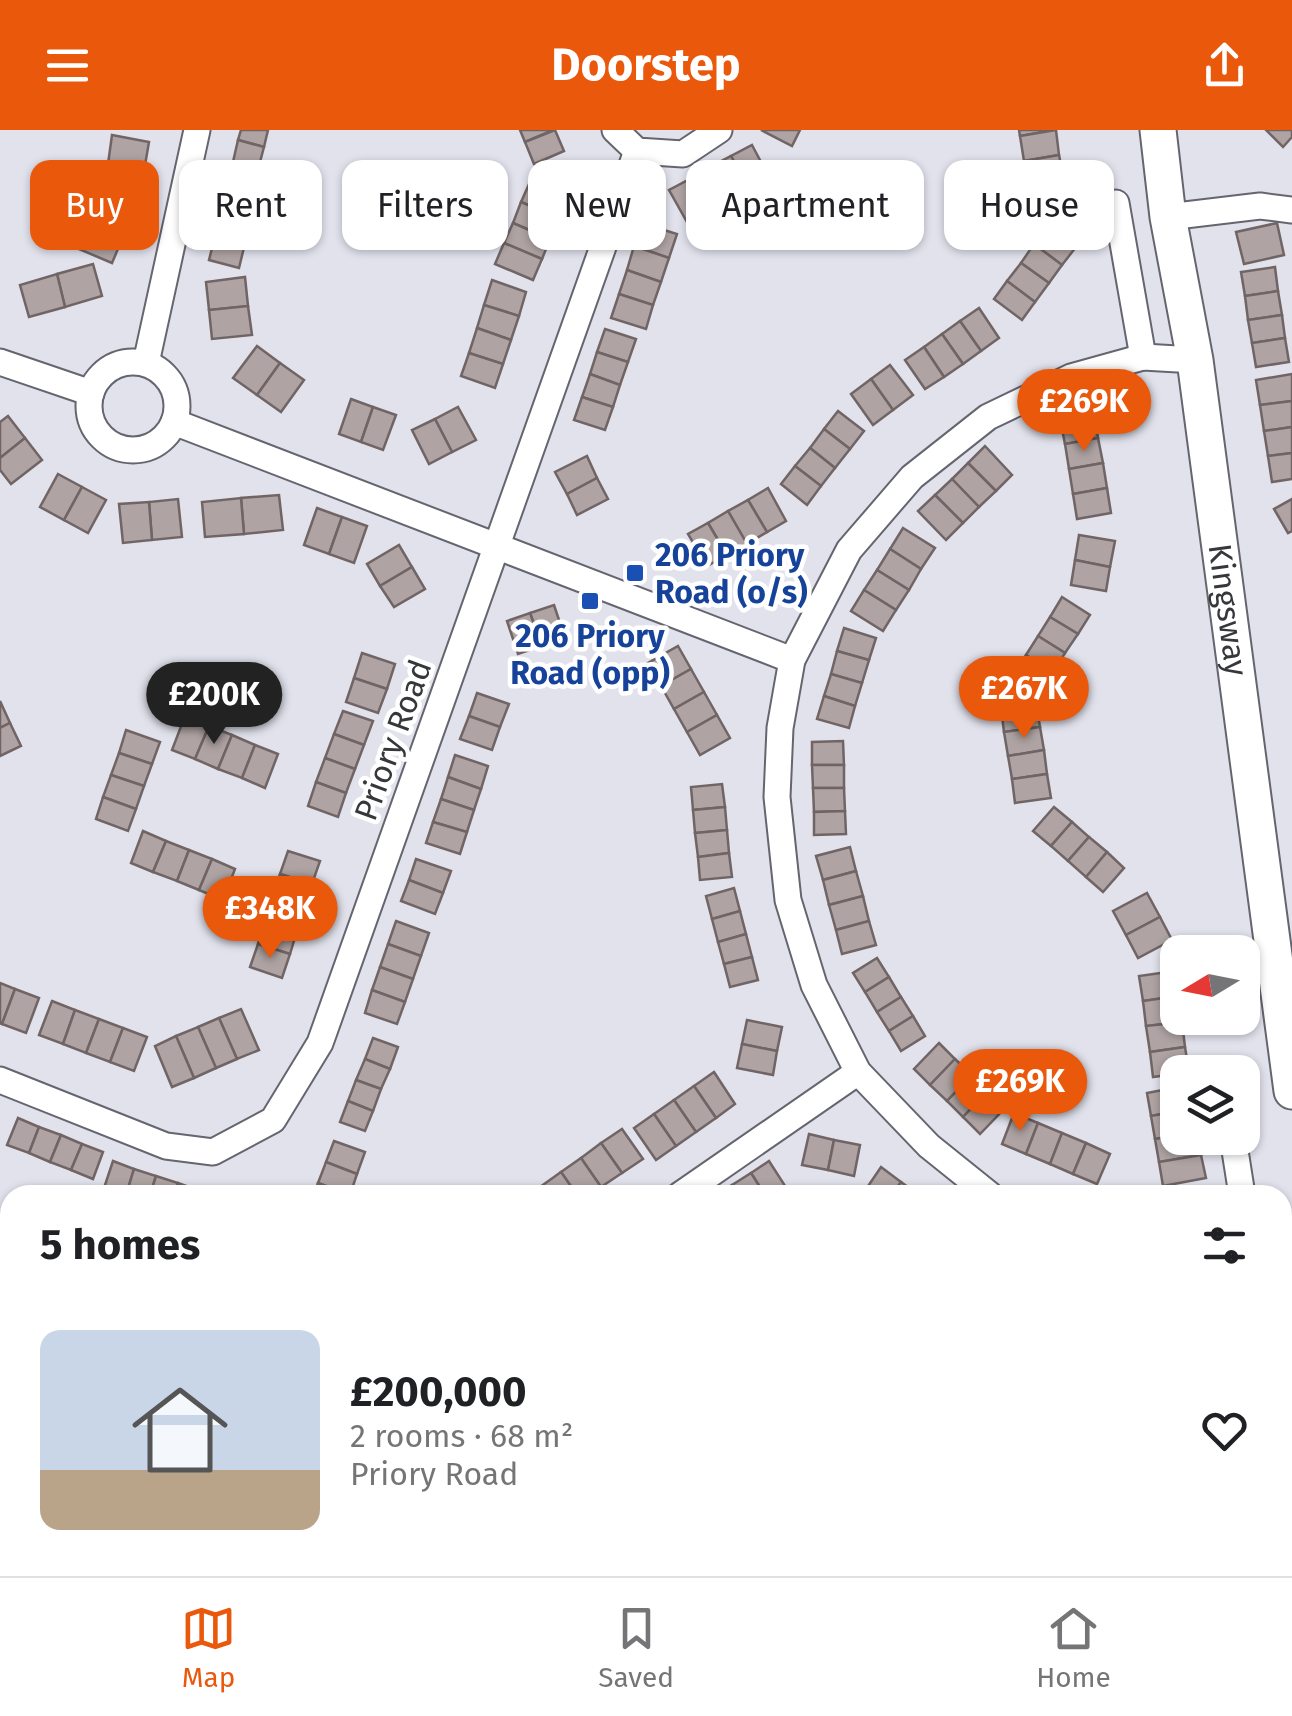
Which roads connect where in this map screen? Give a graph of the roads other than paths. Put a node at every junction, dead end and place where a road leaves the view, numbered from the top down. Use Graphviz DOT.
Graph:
graph roads {
  1 [pos="197,130"];
  2 [pos="615,130"];
  3 [pos="718,130"];
  4 [pos="1158,130"];
  5 [pos="637,152"];
  6 [pos="1116,203"];
  7 [pos="1292,210"];
  8 [pos="1168,217"];
  9 [pos="1143,357"];
  10 [pos="1195,360"];
  11 [pos="0,362"];
  12 [pos="146,363"];
  13 [pos="90,393"];
  14 [pos="174,422"];
  15 [pos="496,549"];
  16 [pos="792,660"];
  17 [pos="858,1072"];
  18 [pos="0,1080"];
  19 [pos="1292,1092"];
  20 [pos="1236,1155"];
  21 [pos="694,1185"];
  22 [pos="978,1185"];
  23 [pos="1240,1185"];
  1 -- 12 [label="street"];
  2 -- 5 [label="street"];
  3 -- 5 [label="street"];
  4 -- 8 [label="street, Kingsway"];
  5 -- 15 [label="street, Priory Road"];
  6 -- 9 [label="street"];
  7 -- 8 [label="street"];
  8 -- 10 [label="street, Kingsway"];
  9 -- 10 [label="street"];
  9 -- 16 [label="street"];
  10 -- 19 [label="street, Kingsway"];
  11 -- 13 [label="street"];
  12 -- 13 [label="street"];
  12 -- 14 [label="street"];
  13 -- 14 [label="street"];
  14 -- 15 [label="street"];
  15 -- 16 [label="street"];
  15 -- 18 [label="street, Priory Road"];
  16 -- 17 [label="street"];
  17 -- 21 [label="street"];
  17 -- 22 [label="street"];
  20 -- 23 [label="street"];
}
